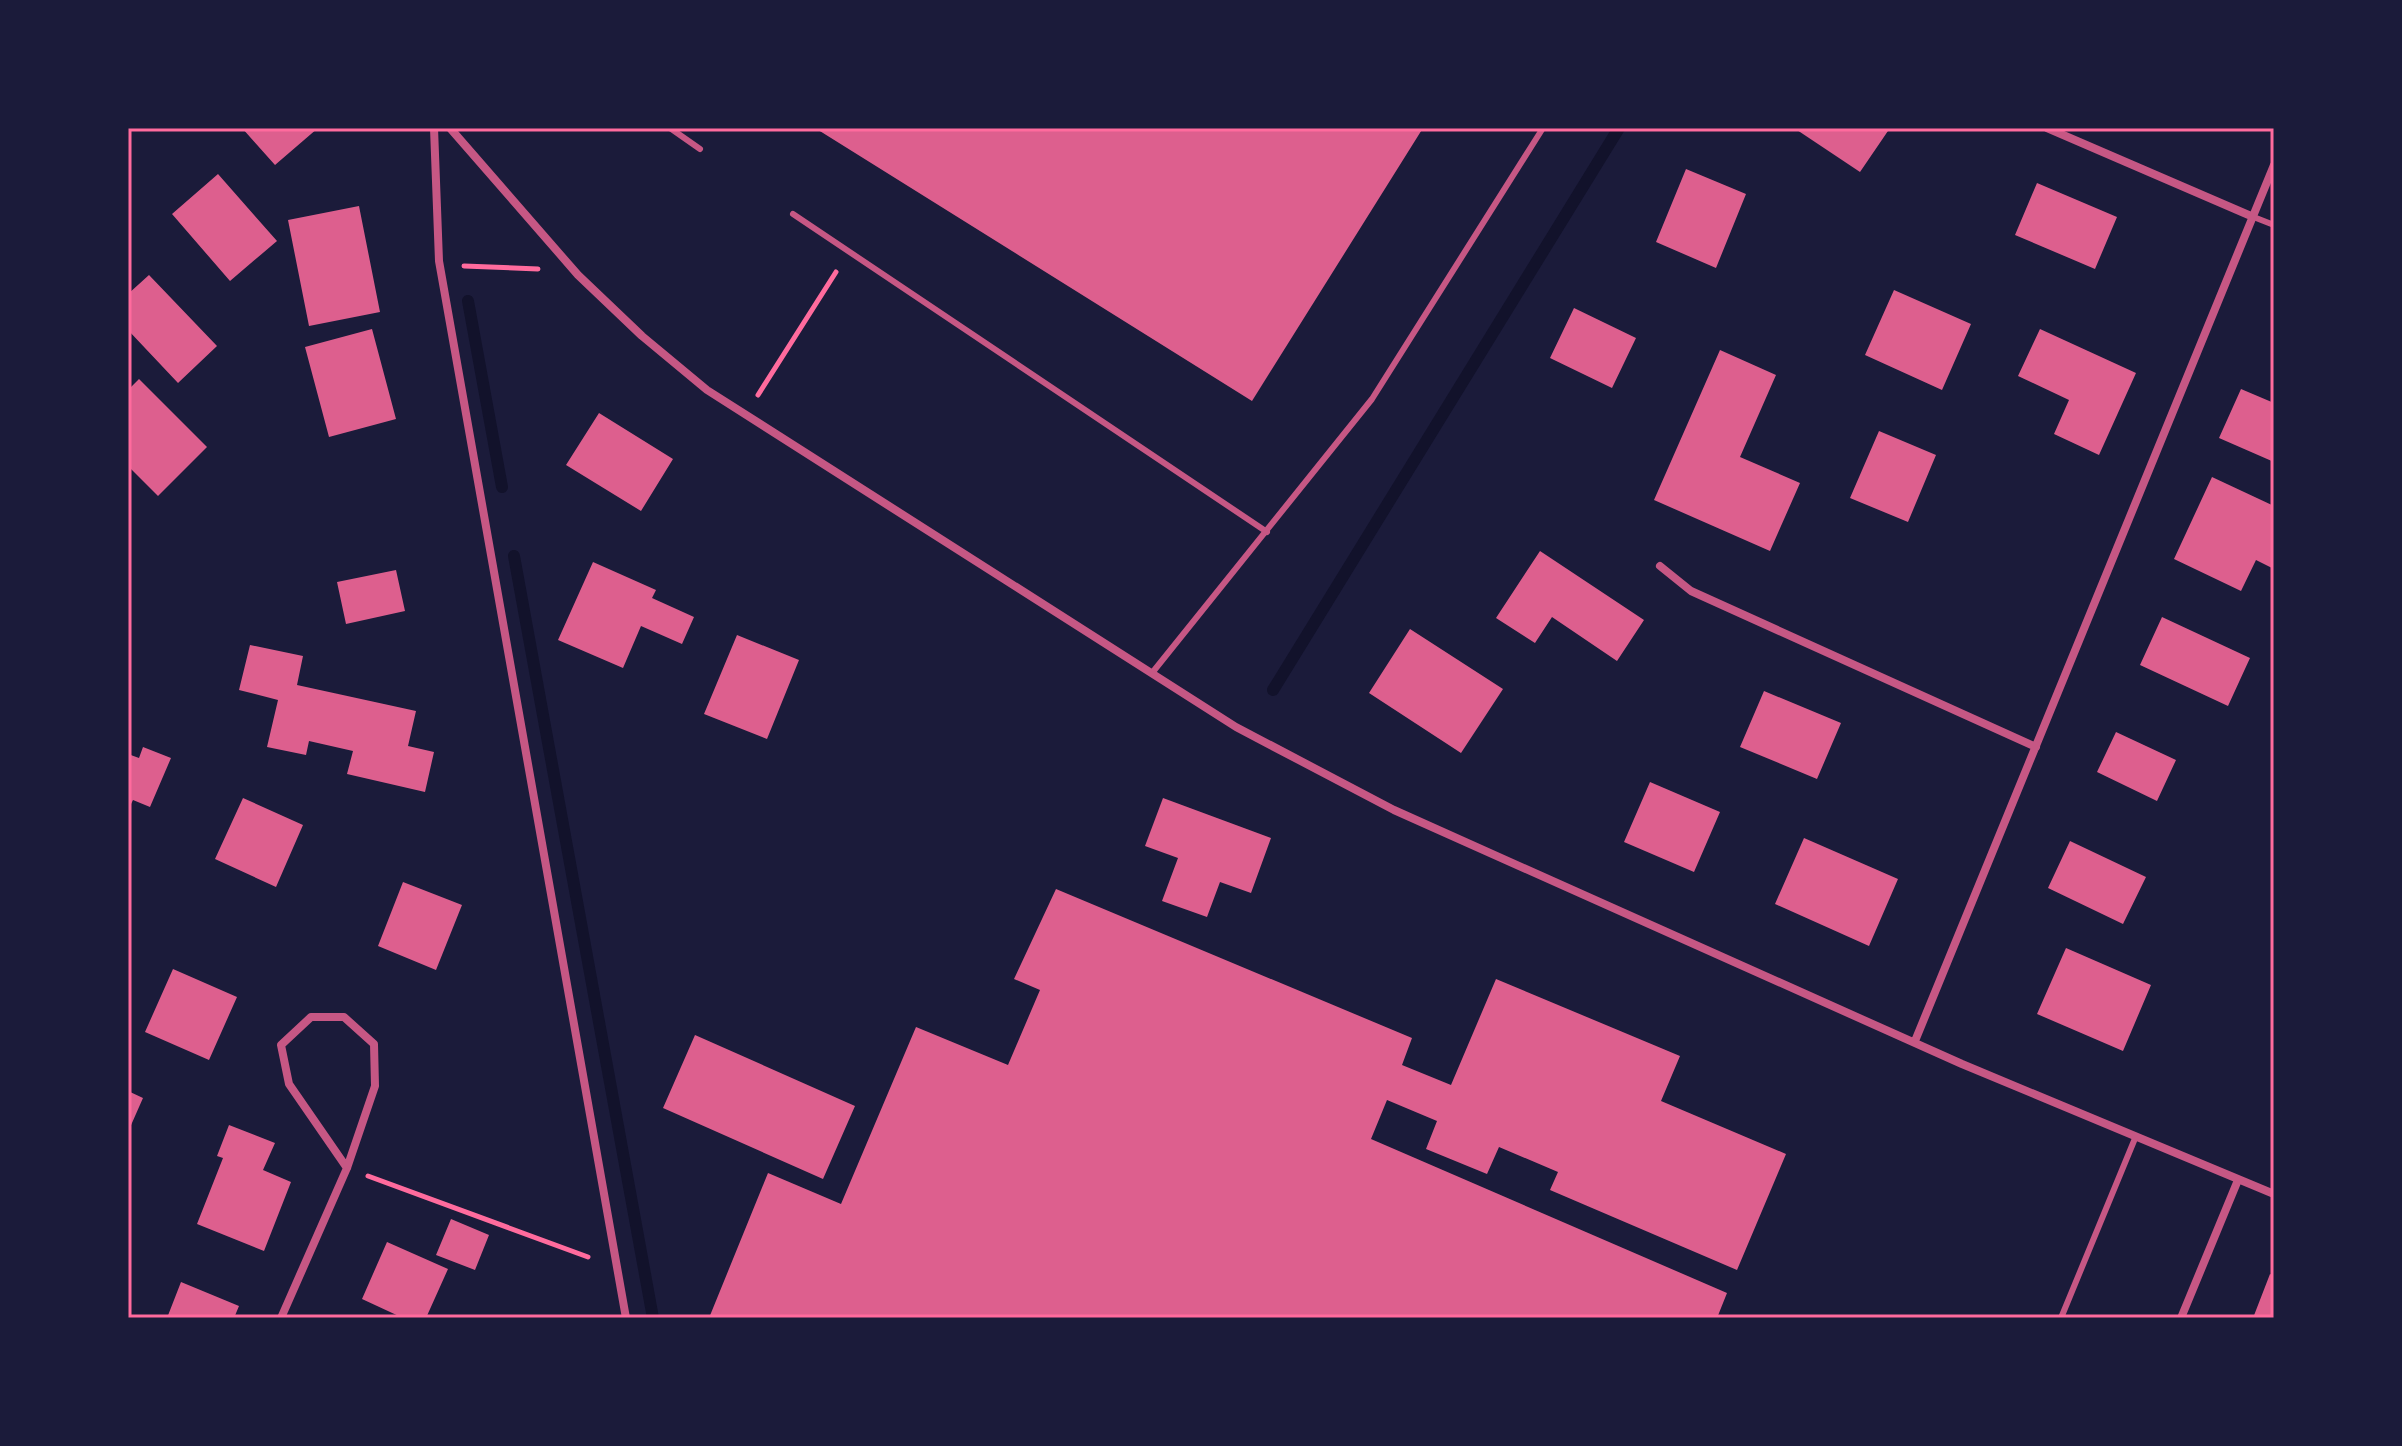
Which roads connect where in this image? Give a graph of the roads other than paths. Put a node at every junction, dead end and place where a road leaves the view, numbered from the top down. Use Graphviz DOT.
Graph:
graph roads {
  1 [pos="434,128"];
  2 [pos="450,128"];
  3 [pos="670,128"];
  4 [pos="2047,128"];
  5 [pos="1540,129"];
  6 [pos="700,149"];
  7 [pos="2274,165"];
  8 [pos="793,214"];
  9 [pos="2251,216"];
  10 [pos="2274,225"];
  11 [pos="1267,532"];
  12 [pos="1660,566"];
  13 [pos="1152,673"];
  14 [pos="2036,747"];
  15 [pos="1915,1041"];
  16 [pos="2136,1136"];
  17 [pos="347,1168"];
  18 [pos="2238,1180"];
  19 [pos="2274,1194"];
  20 [pos="281,1318"];
  21 [pos="626,1318"];
  22 [pos="2061,1318"];
  23 [pos="2181,1318"];
  1 -- 21 [label="street"];
  2 -- 13 [label="street"];
  3 -- 6 [label="lane"];
  4 -- 9 [label="street"];
  5 -- 11 [label="lane"];
  7 -- 9 [label="street"];
  8 -- 11 [label="lane"];
  9 -- 10 [label="lane"];
  9 -- 14 [label="street"];
  11 -- 13 [label="lane"];
  12 -- 14 [label="street"];
  13 -- 15 [label="street"];
  14 -- 15 [label="street"];
  15 -- 16 [label="street"];
  16 -- 18 [label="street"];
  16 -- 22 [label="lane"];
  17 -- 17 [label="street"];
  17 -- 20 [label="street"];
  18 -- 19 [label="street"];
  18 -- 23 [label="street"];
}
